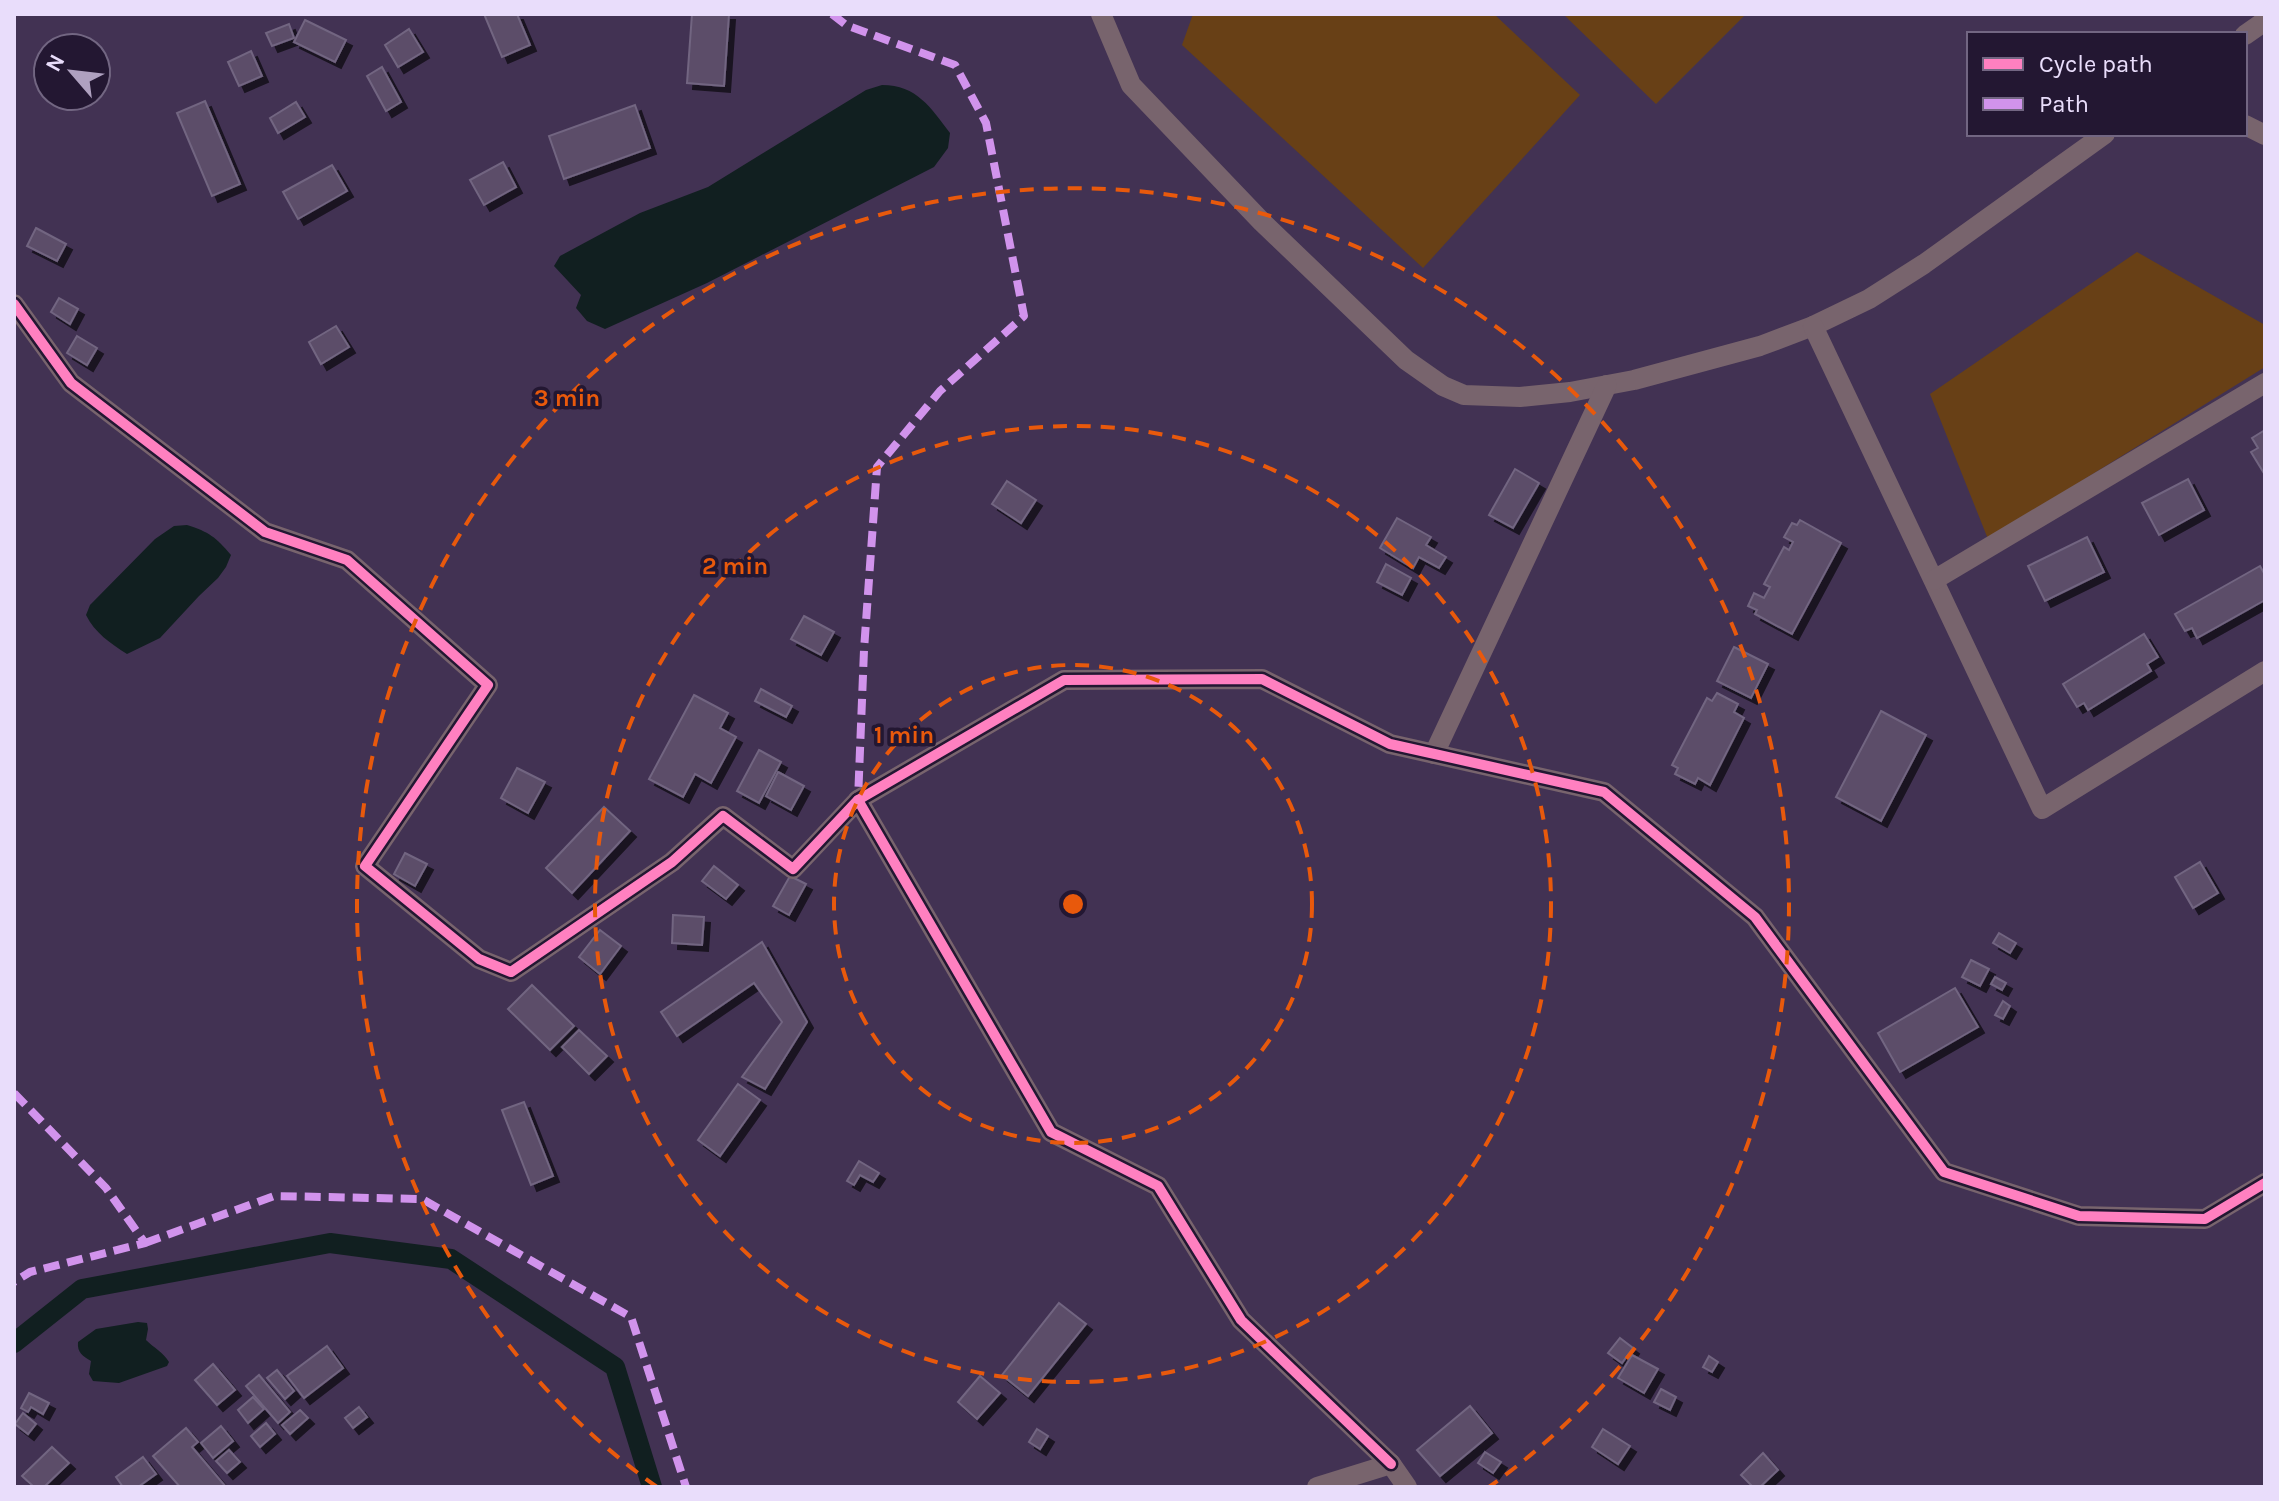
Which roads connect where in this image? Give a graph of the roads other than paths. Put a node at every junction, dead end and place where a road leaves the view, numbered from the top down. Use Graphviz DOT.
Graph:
graph roads {
  1 [pos="1101,14"];
  2 [pos="2265,21"];
  3 [pos="2247,34"];
  4 [pos="2247,126"];
  5 [pos="2265,135"];
  6 [pos="2102,136"];
  7 [pos="14,304"];
  8 [pos="1813,326"];
  9 [pos="2265,383"];
  10 [pos="1607,385"];
  11 [pos="1934,580"];
  12 [pos="2265,671"];
  13 [pos="1434,754"];
  14 [pos="858,800"];
  15 [pos="2265,1183"];
  16 [pos="1391,1464"];
  17 [pos="1317,1487"];
  18 [pos="1407,1487"];
  1 -- 10 [label="street"];
  2 -- 3 [label="street"];
  4 -- 5 [label="street"];
  6 -- 8 [label="street"];
  7 -- 14 [label="street"];
  8 -- 10 [label="street"];
  8 -- 11 [label="street"];
  9 -- 11 [label="street"];
  10 -- 13 [label="street"];
  11 -- 12 [label="street"];
  13 -- 14 [label="street"];
  13 -- 15 [label="street"];
  14 -- 16 [label="street"];
  16 -- 17 [label="street"];
  16 -- 18 [label="street"];
}
